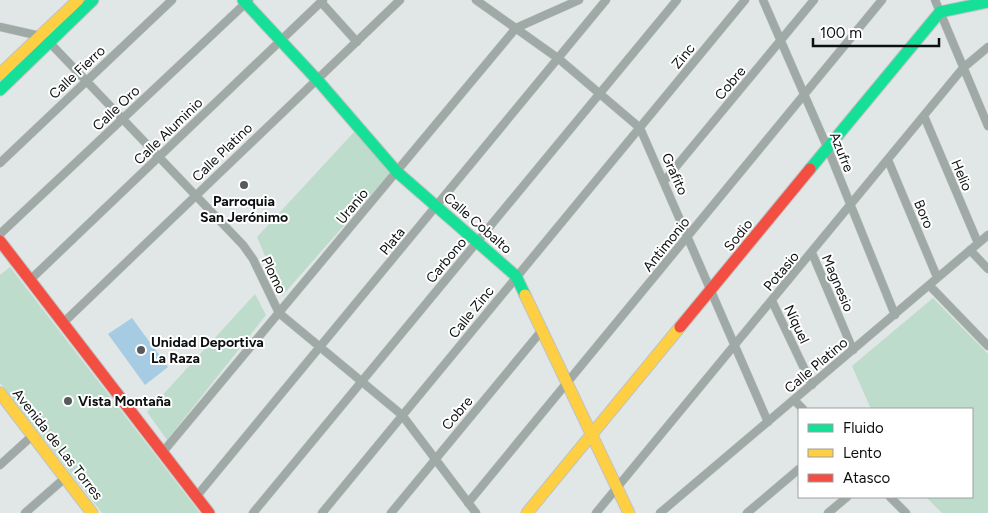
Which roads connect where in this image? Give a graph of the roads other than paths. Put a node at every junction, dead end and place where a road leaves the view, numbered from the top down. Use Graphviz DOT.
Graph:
graph roads {
  1 [pos="78,0"];
  2 [pos="93,0"];
  3 [pos="172,0"];
  4 [pos="476,0"];
  5 [pos="579,0"];
  6 [pos="606,0"];
  7 [pos="677,0"];
  8 [pos="745,0"];
  9 [pos="762,0"];
  10 [pos="814,0"];
  11 [pos="882,0"];
  12 [pos="935,0"];
  13 [pos="246,1"];
  14 [pos="322,1"];
  15 [pos="396,1"];
  16 [pos="988,2"];
  17 [pos="940,12"];
  18 [pos="0,27"];
  19 [pos="516,28"];
  20 [pos="40,36"];
  21 [pos="281,41"];
  22 [pos="781,41"];
  23 [pos="357,42"];
  24 [pos="50,43"];
  25 [pos="988,47"];
  26 [pos="559,59"];
  27 [pos="963,68"];
  28 [pos="0,74"];
  29 [pos="87,80"];
  30 [pos="317,80"];
  31 [pos="0,90"];
  32 [pos="600,92"];
  33 [pos="804,95"];
  34 [pos="924,116"];
  35 [pos="123,119"];
  36 [pos="988,126"];
  37 [pos="640,128"];
  38 [pos="828,149"];
  39 [pos="160,157"];
  40 [pos="888,160"];
  41 [pos="0,163"];
  42 [pos="397,172"];
  43 [pos="664,180"];
  44 [pos="194,196"];
  45 [pos="437,206"];
  46 [pos="850,207"];
  47 [pos="0,234"];
  48 [pos="988,235"];
  49 [pos="688,236"];
  50 [pos="0,241"];
  51 [pos="477,241"];
  52 [pos="978,243"];
  53 [pos="970,250"];
  54 [pos="812,253"];
  55 [pos="0,254"];
  56 [pos="16,262"];
  57 [pos="988,269"];
  58 [pos="516,276"];
  59 [pos="937,278"];
  60 [pos="30,280"];
  61 [pos="929,285"];
  62 [pos="711,292"];
  63 [pos="772,301"];
  64 [pos="279,313"];
  65 [pos="895,315"];
  66 [pos="63,323"];
  67 [pos="543,329"];
  68 [pos="988,346"];
  69 [pos="734,347"];
  70 [pos="321,348"];
  71 [pos="853,350"];
  72 [pos="362,380"];
  73 [pos="567,383"];
  74 [pos="812,385"];
  75 [pos="0,393"];
  76 [pos="794,400"];
  77 [pos="802,408"];
  78 [pos="402,415"];
  79 [pos="768,422"];
  80 [pos="591,435"];
  81 [pos="32,436"];
  82 [pos="162,453"];
  83 [pos="435,459"];
  84 [pos="0,465"];
  85 [pos="798,470"];
  86 [pos="65,478"];
  87 [pos="616,490"];
  88 [pos="196,497"];
  89 [pos="846,498"];
  90 [pos="891,498"];
  91 [pos="468,502"];
  92 [pos="25,513"];
  93 [pos="92,513"];
  94 [pos="209,513"];
  95 [pos="253,513"];
  96 [pos="322,513"];
  97 [pos="391,513"];
  98 [pos="476,513"];
  99 [pos="527,513"];
  100 [pos="596,513"];
  101 [pos="629,513"];
  102 [pos="660,513"];
  103 [pos="747,513"];
  104 [pos="828,513"];
  105 [pos="906,513"];
  1 -- 20 [label="street"];
  2 -- 24 [label="street"];
  3 -- 29 [label="street, Calle Fierro"];
  4 -- 19 [label="street, Grafito"];
  5 -- 19 [label="street, Uranio"];
  6 -- 26 [label="street, Plata"];
  7 -- 32 [label="street, Carbono"];
  8 -- 37 [label="street, Zinc"];
  9 -- 22 [label="street, Azufre"];
  10 -- 22 [label="street, Cobre"];
  11 -- 33 [label="street, Antimonio"];
  12 -- 17 [label="street"];
  13 -- 21 [label="street, Calle Cobalto"];
  13 -- 35 [label="street, Calle Oro"];
  14 -- 21 [label="street, Calle Aluminio"];
  14 -- 23 [label="street"];
  15 -- 23 [label="street, Calle Platino"];
  16 -- 17 [label="street"];
  17 -- 27 [label="street"];
  17 -- 38 [label="street, Sodio"];
  18 -- 20 [label="street"];
  19 -- 26 [label="street, Grafito"];
  19 -- 42 [label="street, Uranio"];
  20 -- 24 [label="street, Plomo"];
  20 -- 28 [label="street"];
  21 -- 30 [label="street, Calle Cobalto"];
  21 -- 39 [label="street, Calle Aluminio"];
  22 -- 33 [label="street, Azufre"];
  22 -- 43 [label="street, Cobre"];
  23 -- 30 [label="street, Calle Platino"];
  24 -- 29 [label="street, Plomo"];
  24 -- 31 [label="street"];
  25 -- 27 [label="street, Potasio"];
  26 -- 32 [label="street, Grafito"];
  26 -- 45 [label="street, Plata"];
  27 -- 34 [label="street, Potasio"];
  27 -- 36 [label="street"];
  29 -- 35 [label="street, Plomo"];
  29 -- 41 [label="street, Calle Fierro"];
  30 -- 42 [label="street, Calle Cobalto"];
  30 -- 44 [label="street, Calle Platino"];
  32 -- 37 [label="street, Grafito"];
  32 -- 51 [label="street, Carbono"];
  33 -- 38 [label="street, Azufre"];
  33 -- 49 [label="street, Antimonio"];
  34 -- 40 [label="street, Potasio"];
  34 -- 52 [label="street, Helio"];
  35 -- 39 [label="street, Plomo"];
  35 -- 47 [label="street, Calle Oro"];
  37 -- 43 [label="street, Grafito"];
  37 -- 58 [label="street, Calle Zinc"];
  38 -- 46 [label="street, Azufre"];
  38 -- 62 [label="street, Sodio"];
  39 -- 44 [label="street, Plomo"];
  39 -- 60 [label="street, Calle Aluminio"];
  40 -- 46 [label="street, Potasio"];
  40 -- 59 [label="street, Boro"];
  42 -- 45 [label="street, Calle Cobalto"];
  42 -- 64 [label="street, Uranio"];
  43 -- 49 [label="street, Grafito"];
  44 -- 64 [label="street, Plomo"];
  44 -- 66 [label="street, Calle Platino"];
  45 -- 51 [label="street, Calle Cobalto"];
  45 -- 70 [label="street, Plata"];
  46 -- 54 [label="street, Potasio"];
  46 -- 65 [label="street, Azufre"];
  48 -- 52 [label="street, Calle Platino"];
  49 -- 62 [label="street, Grafito"];
  49 -- 73 [label="street, Antimonio"];
  50 -- 56 [label="street"];
  51 -- 58 [label="street, Calle Cobalto"];
  51 -- 72 [label="street, Carbono"];
  52 -- 53 [label="street, Calle Platino"];
  53 -- 57 [label="street"];
  53 -- 59 [label="street, Calle Platino"];
  54 -- 63 [label="street, Potasio"];
  54 -- 71 [label="street, Magnesio"];
  55 -- 56 [label="street"];
  56 -- 60 [label="street"];
  58 -- 67 [label="street, Calle Cobalto"];
  58 -- 78 [label="street, Calle Zinc"];
  59 -- 61 [label="street, Calle Platino"];
  60 -- 66 [label="street"];
  61 -- 65 [label="street, Calle Platino"];
  61 -- 68 [label="street"];
  62 -- 69 [label="street, Grafito"];
  62 -- 80 [label="street, Sodio"];
  63 -- 69 [label="street, Potasio"];
  63 -- 74 [label="street, Níquel"];
  64 -- 70 [label="street, Plomo"];
  64 -- 82 [label="street, Uranio"];
  65 -- 71 [label="street, Calle Platino"];
  66 -- 82 [label="street"];
  67 -- 73 [label="street, Calle Cobalto"];
  67 -- 83 [label="street, Cobre"];
  69 -- 79 [label="street, Grafito"];
  69 -- 87 [label="street, Potasio"];
  70 -- 72 [label="street, Plomo"];
  70 -- 88 [label="street, Plata"];
  71 -- 74 [label="street, Calle Platino"];
  72 -- 78 [label="street, Plomo"];
  72 -- 95 [label="street, Carbono"];
  73 -- 80 [label="street, Calle Cobalto"];
  73 -- 91 [label="street, Antimonio"];
  74 -- 76 [label="street, Calle Platino"];
  75 -- 81 [label="street, Avenida de Las Torres"];
  76 -- 77 [label="street"];
  76 -- 79 [label="street, Calle Platino"];
  78 -- 83 [label="street, Plomo"];
  78 -- 96 [label="street, Calle Zinc"];
  79 -- 102 [label="street, Calle Platino"];
  80 -- 87 [label="street, Calle Cobalto"];
  80 -- 99 [label="street, Sodio"];
  81 -- 84 [label="street"];
  81 -- 86 [label="street, Avenida de Las Torres"];
  82 -- 88 [label="street"];
  83 -- 91 [label="street, Plomo"];
  83 -- 97 [label="street, Cobre"];
  85 -- 103 [label="street"];
  86 -- 92 [label="street"];
  86 -- 93 [label="street, Avenida de Las Torres"];
  87 -- 100 [label="street, Potasio"];
  87 -- 101 [label="street, Calle Cobalto"];
  88 -- 94 [label="street"];
  89 -- 104 [label="street"];
  90 -- 105 [label="street"];
  91 -- 98 [label="street, Plomo"];
}
